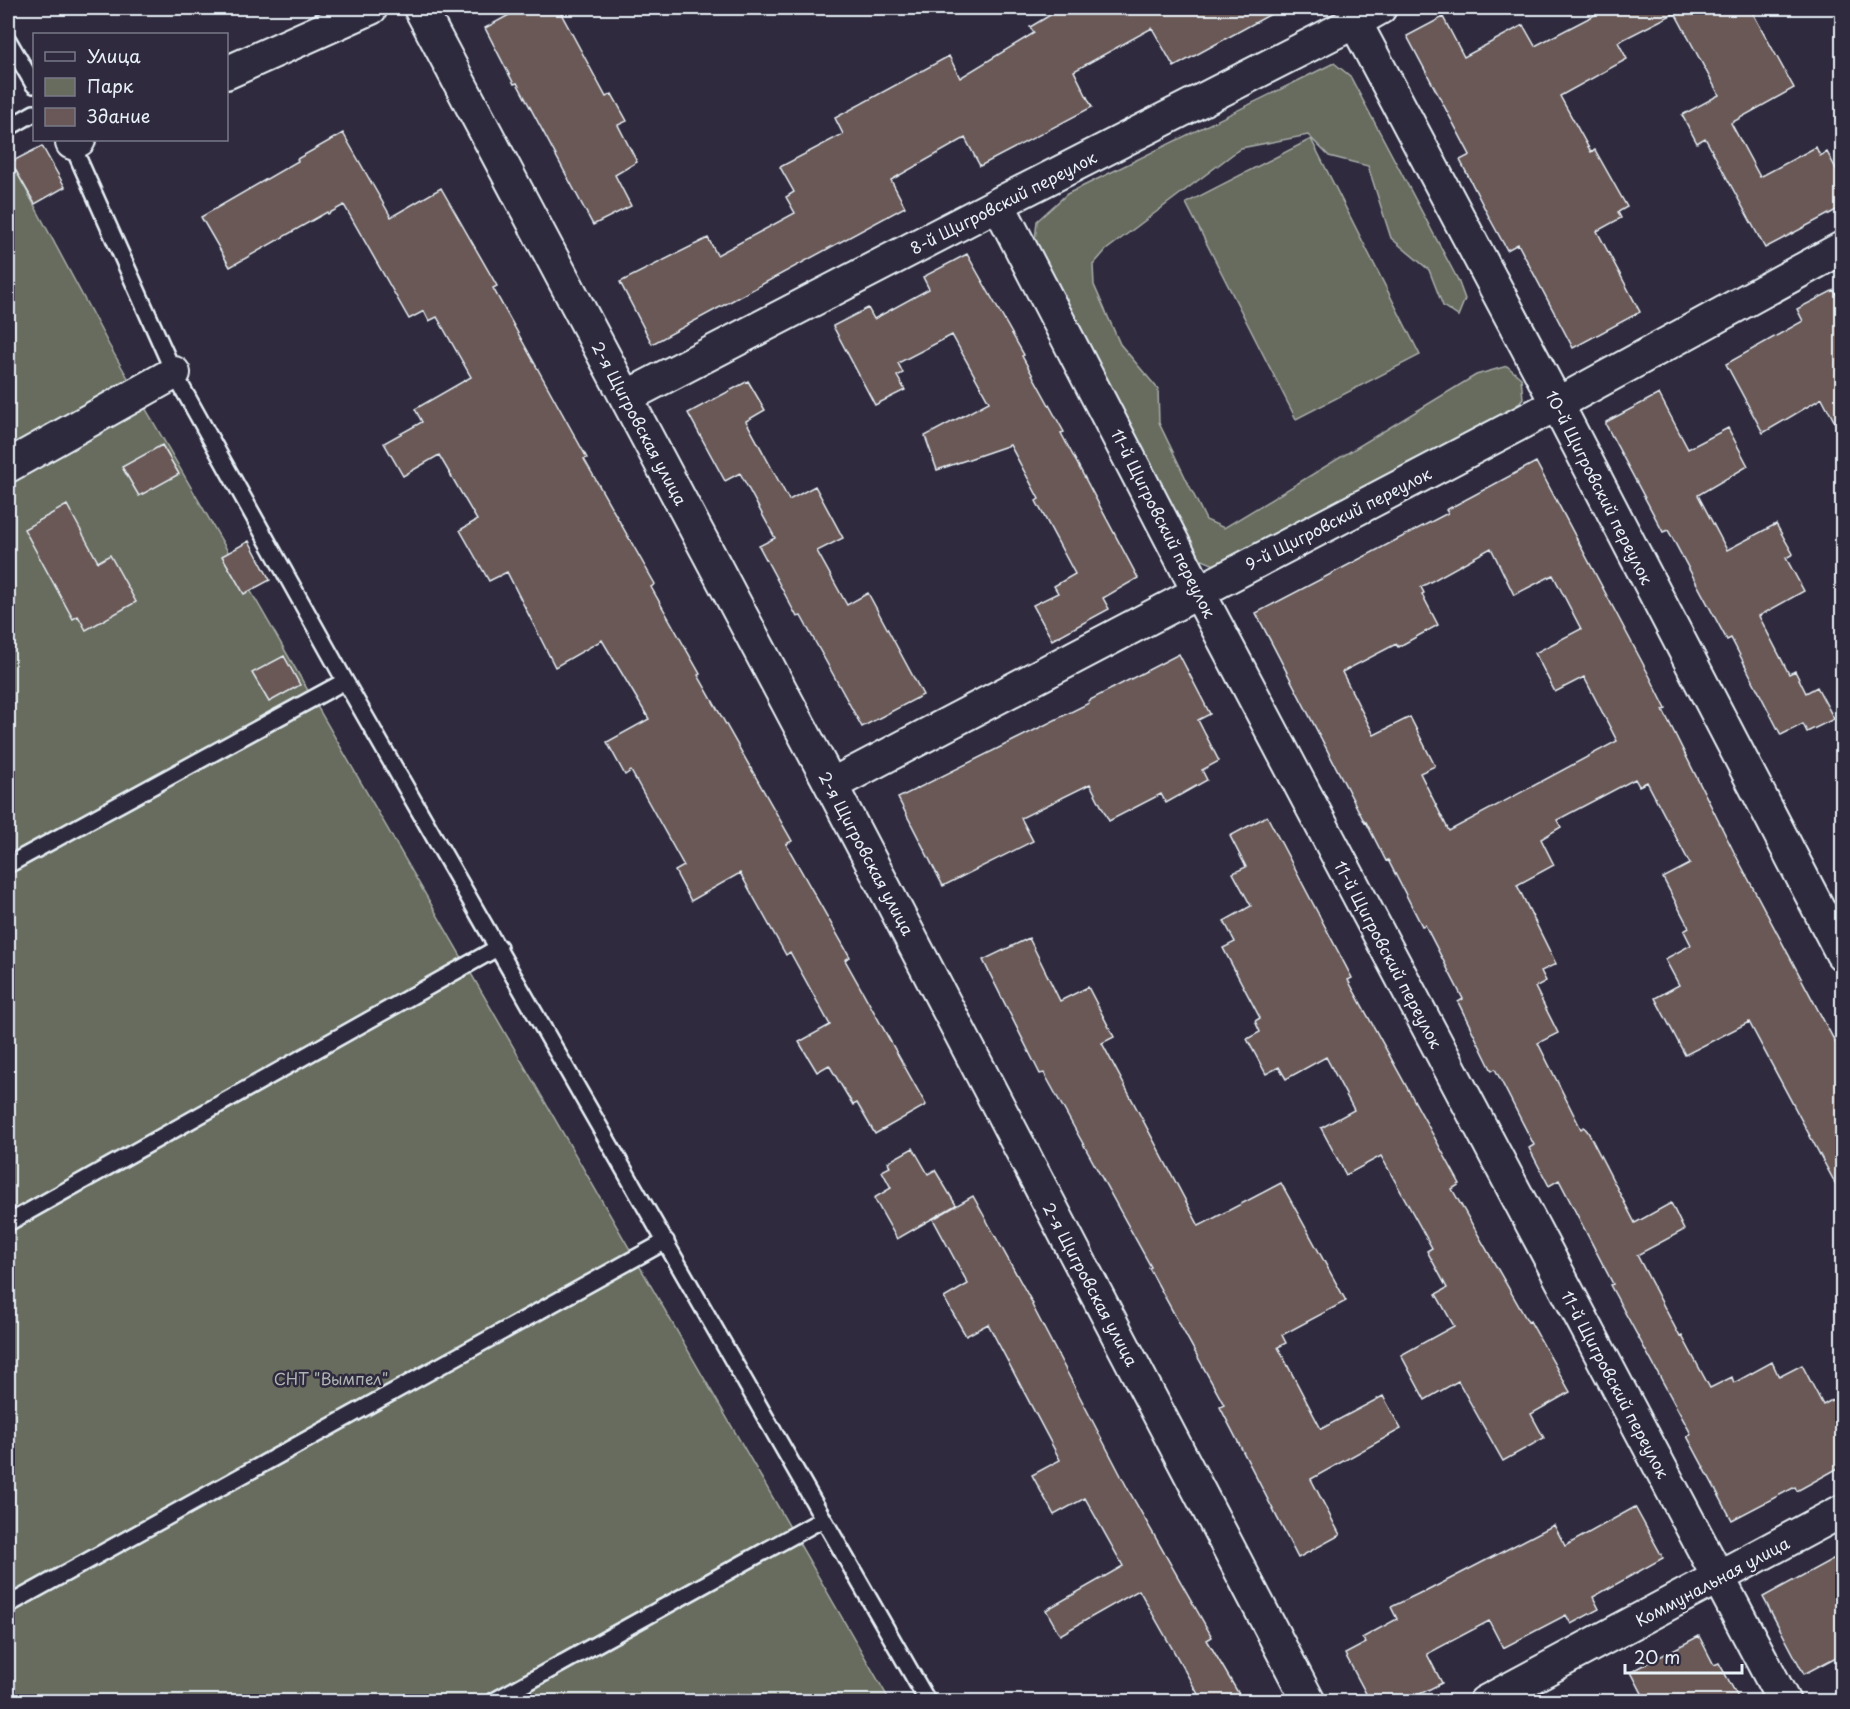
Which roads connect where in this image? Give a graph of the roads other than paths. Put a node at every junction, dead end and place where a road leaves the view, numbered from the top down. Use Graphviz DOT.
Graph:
graph roads {
  1 [pos="371,8"];
  2 [pos="420,8"];
  3 [pos="1367,15"];
  4 [pos="8,40"];
  5 [pos="228,72"];
  6 [pos="33,83"];
  7 [pos="33,114"];
  8 [pos="8,128"];
  9 [pos="73,141"];
  10 [pos="998,204"];
  11 [pos="1842,248"];
  12 [pos="174,373"];
  13 [pos="626,397"];
  14 [pos="1557,404"];
  15 [pos="8,466"];
  16 [pos="1198,591"];
  17 [pos="345,681"];
  18 [pos="831,785"];
  19 [pos="8,865"];
  20 [pos="499,947"];
  21 [pos="1842,954"];
  22 [pos="8,1223"];
  23 [pos="666,1241"];
  24 [pos="1842,1511"];
  25 [pos="823,1519"];
  26 [pos="1718,1578"];
  27 [pos="8,1605"];
  28 [pos="492,1701"];
  29 [pos="928,1701"];
  30 [pos="1309,1701"];
  31 [pos="1485,1701"];
  32 [pos="1784,1701"];
  1 -- 5 [label="street"];
  2 -- 13 [label="street, 2-я Щигровская улица"];
  3 -- 10 [label="street, 8-й Щигровский переулок"];
  3 -- 14 [label="street, 10-й Щигровский переулок"];
  4 -- 6 [label="lane"];
  7 -- 8 [label="lane"];
  9 -- 12 [label="lane"];
  10 -- 13 [label="street, 8-й Щигровский переулок"];
  10 -- 16 [label="street, 11-й Щигровский переулок"];
  11 -- 14 [label="street, 9-й Щигровский переулок"];
  12 -- 15 [label="street"];
  12 -- 17 [label="lane"];
  13 -- 18 [label="street, 2-я Щигровская улица"];
  14 -- 16 [label="street, 9-й Щигровский переулок"];
  14 -- 21 [label="street, 10-й Щигровский переулок"];
  16 -- 18 [label="street, 9-й Щигровский переулок"];
  16 -- 26 [label="street, 11-й Щигровский переулок"];
  17 -- 19 [label="lane"];
  17 -- 20 [label="lane"];
  18 -- 30 [label="street, 2-я Щигровская улица"];
  20 -- 22 [label="lane"];
  20 -- 23 [label="lane"];
  23 -- 25 [label="lane"];
  23 -- 27 [label="lane"];
  24 -- 26 [label="street, Коммунальная улица"];
  25 -- 28 [label="lane"];
  25 -- 29 [label="lane"];
  26 -- 31 [label="street, Коммунальная улица"];
  26 -- 32 [label="street, 11-й Щигровский переулок"];
}
